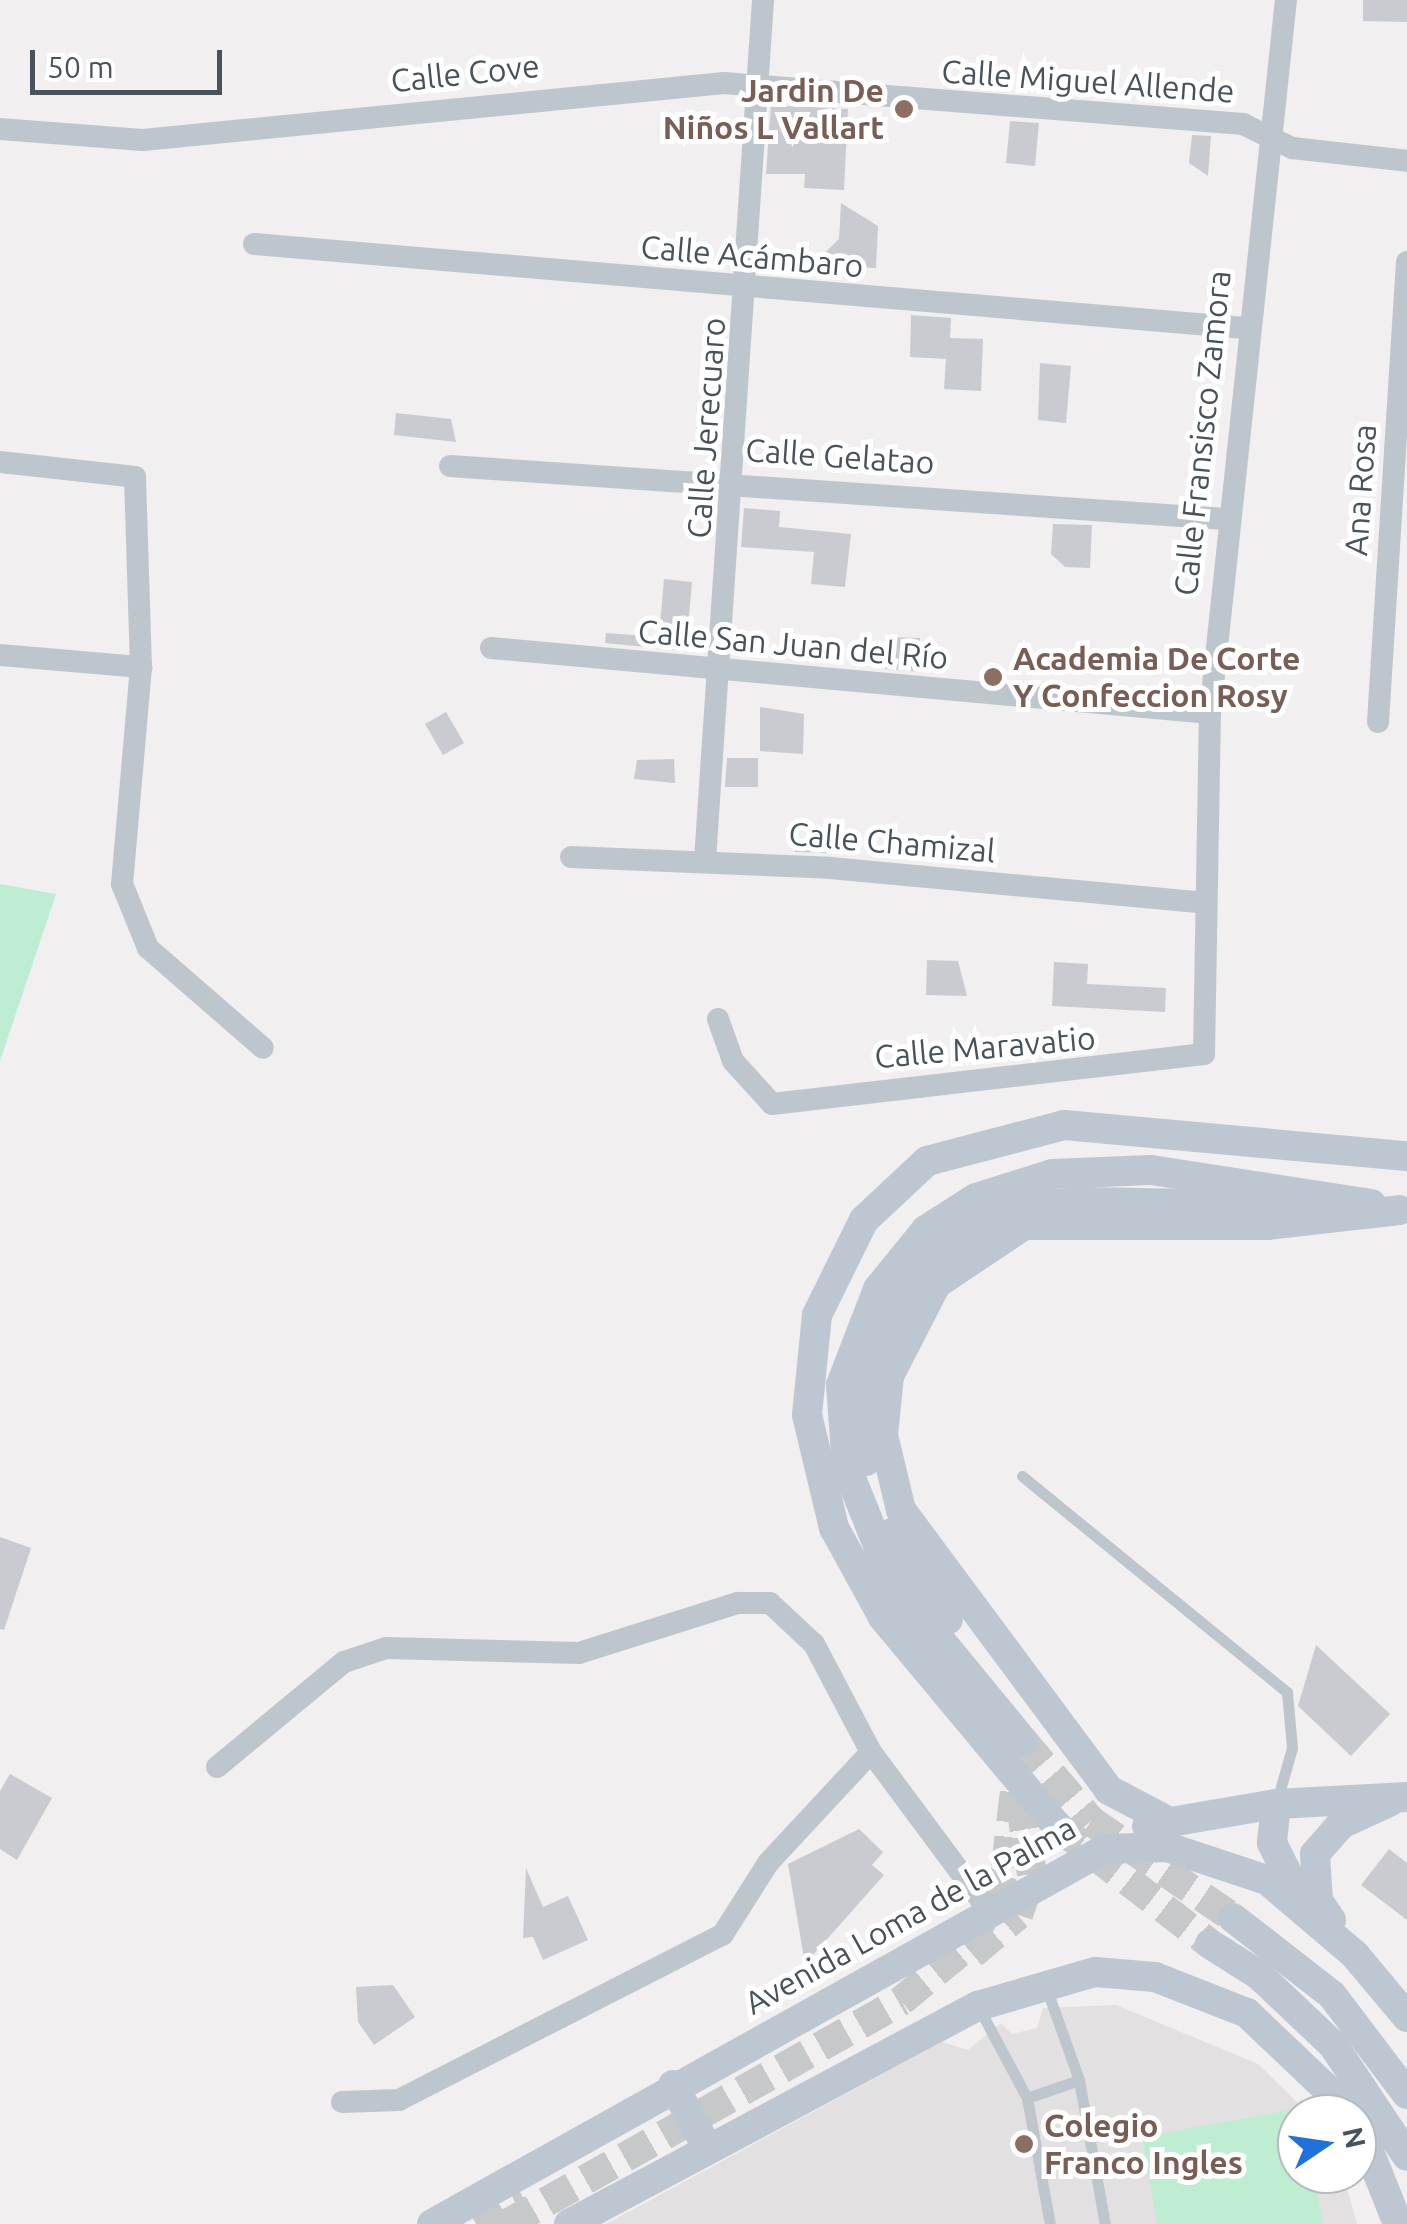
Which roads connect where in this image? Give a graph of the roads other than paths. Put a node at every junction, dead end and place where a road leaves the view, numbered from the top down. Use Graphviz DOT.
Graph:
graph roads {
  1 [pos="763,0"];
  2 [pos="1286,0"];
  3 [pos="758,89"];
  4 [pos="0,129"];
  5 [pos="1266,132"];
  6 [pos="1407,161"];
  7 [pos="254,244"];
  8 [pos="1407,262"];
  9 [pos="748,289"];
  10 [pos="1244,328"];
  11 [pos="0,462"];
  12 [pos="450,466"];
  13 [pos="735,480"];
  14 [pos="1225,518"];
  15 [pos="491,648"];
  16 [pos="0,655"];
  17 [pos="141,667"];
  18 [pos="720,671"];
  19 [pos="1210,713"];
  20 [pos="1378,722"];
  21 [pos="571,857"];
  22 [pos="705,860"];
  23 [pos="1206,903"];
  24 [pos="718,1020"];
  25 [pos="263,1048"];
  26 [pos="1204,1054"];
  27 [pos="1407,1156"];
  28 [pos="1403,1210"];
  29 [pos="1022,1476"];
  30 [pos="1001,1692"];
  31 [pos="1009,1746"];
  32 [pos="871,1752"];
  33 [pos="217,1767"];
  34 [pos="1404,1797"];
  35 [pos="1019,1798"];
  36 [pos="1276,1804"];
  37 [pos="1162,1818"];
  38 [pos="1058,1826"];
  39 [pos="1104,1848"];
  40 [pos="1303,1904"];
  41 [pos="989,1911"];
  42 [pos="1233,1918"];
  43 [pos="1210,1944"];
  44 [pos="1356,1955"];
  45 [pos="1044,1982"];
  46 [pos="978,2006"];
  47 [pos="1407,2017"];
  48 [pos="1079,2080"];
  49 [pos="673,2085"];
  50 [pos="1335,2094"];
  51 [pos="1407,2094"];
  52 [pos="1027,2098"];
  53 [pos="342,2102"];
  54 [pos="707,2147"];
  55 [pos="1407,2156"];
  56 [pos="1377,2171"];
  57 [pos="432,2224"];
  58 [pos="568,2224"];
  59 [pos="1050,2224"];
  60 [pos="1105,2224"];
  61 [pos="1398,2224"];
  1 -- 3 [label="street, Calle Jerecuaro"];
  2 -- 5 [label="street, Calle Fransisco Zamora"];
  3 -- 4 [label="street, Calle Cove"];
  3 -- 5 [label="street, Calle Miguel Allende"];
  3 -- 9 [label="street, Calle Jerecuaro"];
  5 -- 6 [label="street, Calle Miguel Allende"];
  5 -- 10 [label="street, Calle Fransisco Zamora"];
  7 -- 9 [label="street, Calle Acámbaro"];
  8 -- 20 [label="street, Ana Rosa"];
  9 -- 10 [label="street, Calle Acámbaro"];
  9 -- 13 [label="street, Calle Jerecuaro"];
  10 -- 14 [label="street, Calle Fransisco Zamora"];
  11 -- 17 [label="street"];
  12 -- 13 [label="street, Calle Gelatao"];
  13 -- 14 [label="street, Calle Gelatao"];
  13 -- 18 [label="street, Calle Jerecuaro"];
  14 -- 19 [label="street, Calle Fransisco Zamora"];
  15 -- 18 [label="street, Calle San Juan del Río"];
  16 -- 17 [label="street"];
  17 -- 25 [label="street"];
  18 -- 19 [label="street, Calle San Juan del Río"];
  18 -- 22 [label="street, Calle Jerecuaro"];
  19 -- 23 [label="street, Calle Fransisco Zamora"];
  21 -- 22 [label="street, Calle Chamizal"];
  22 -- 23 [label="street, Calle Chamizal"];
  23 -- 26 [label="street, Calle Fransisco Zamora"];
  24 -- 26 [label="street, Calle Maravatio"];
  27 -- 31 [label="main road"];
  28 -- 30 [label="main road"];
  28 -- 31 [label="main road"];
  28 -- 37 [label="main road"];
  29 -- 36 [label="lane"];
  31 -- 35 [label="main road"];
  31 -- 38 [label="main road"];
  32 -- 33 [label="street"];
  32 -- 41 [label="street"];
  32 -- 53 [label="street"];
  34 -- 36 [label="main road"];
  34 -- 44 [label="main road"];
  36 -- 37 [label="main road"];
  36 -- 40 [label="main road"];
  37 -- 39 [label="main road"];
  39 -- 40 [label="main road, Avenida Loma de la Palma"];
  39 -- 41 [label="main road, Avenida Loma de la Palma"];
  40 -- 44 [label="main road, Avenida Loma de la Palma"];
  41 -- 49 [label="main road, Avenida Loma de la Palma"];
  42 -- 51 [label="main road"];
  43 -- 55 [label="main road"];
  44 -- 47 [label="main road, Avenida Loma de la Palma"];
  45 -- 46 [label="main road"];
  45 -- 48 [label="lane"];
  45 -- 50 [label="main road"];
  46 -- 52 [label="lane"];
  46 -- 54 [label="main road"];
  48 -- 52 [label="lane"];
  48 -- 60 [label="lane"];
  49 -- 54 [label="main road"];
  49 -- 57 [label="main road, Avenida Loma de la Palma"];
  52 -- 59 [label="lane"];
  54 -- 58 [label="main road"];
  56 -- 61 [label="main road"];
}
